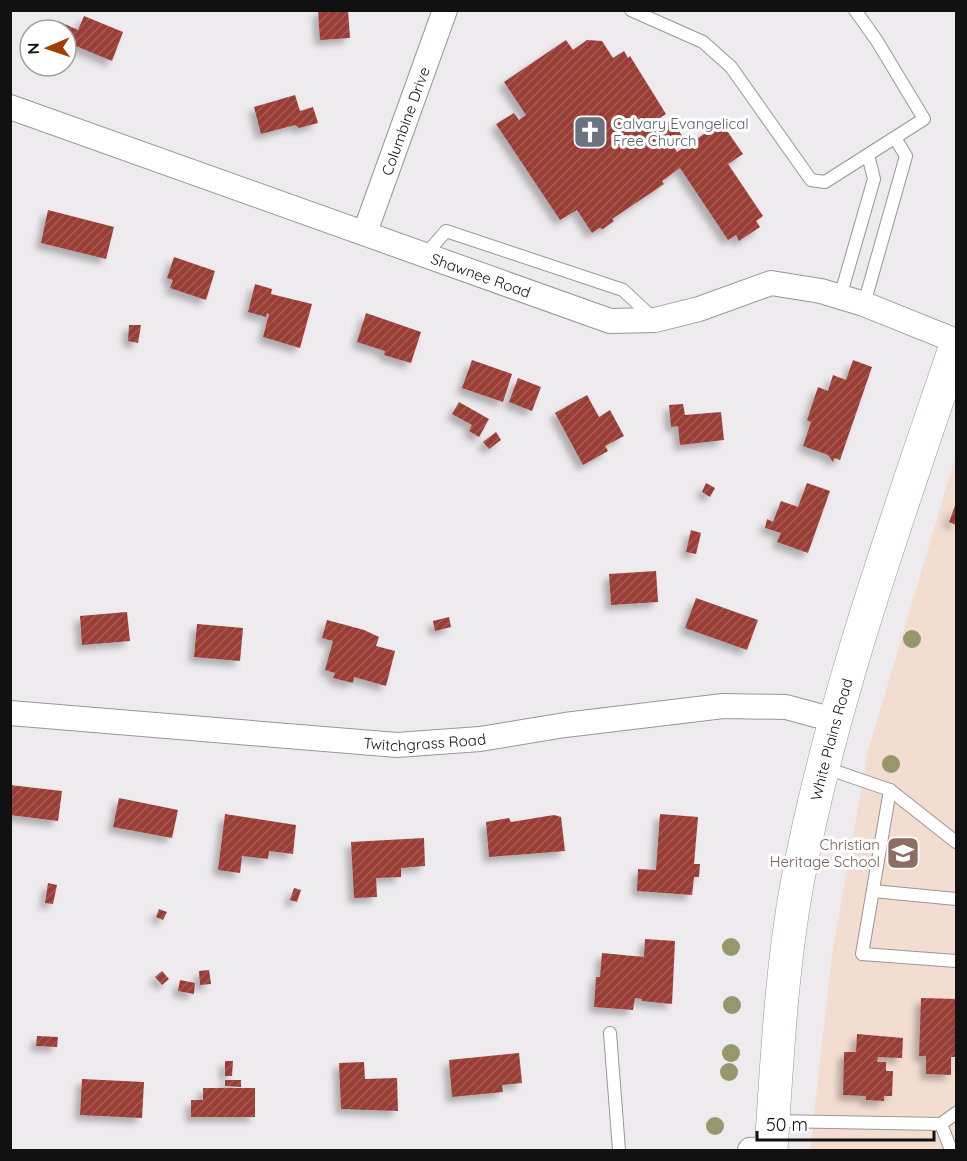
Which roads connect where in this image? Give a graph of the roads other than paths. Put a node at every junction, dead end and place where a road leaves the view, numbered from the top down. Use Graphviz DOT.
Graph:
graph roads {
  1 [pos="445,10"];
  2 [pos="630,10"];
  3 [pos="855,10"];
  4 [pos="656,15"];
  5 [pos="10,107"];
  6 [pos="895,138"];
  7 [pos="868,155"];
  8 [pos="365,232"];
  9 [pos="426,254"];
  10 [pos="840,297"];
  11 [pos="864,304"];
  12 [pos="655,320"];
  13 [pos="957,343"];
  14 [pos="10,713"];
  15 [pos="834,720"];
  16 [pos="823,767"];
  17 [pos="890,790"];
  18 [pos="957,842"];
  19 [pos="873,891"];
  20 [pos="957,899"];
  21 [pos="957,961"];
  22 [pos="610,1033"];
  23 [pos="957,1113"];
  24 [pos="941,1124"];
  25 [pos="767,1143"];
  26 [pos="619,1150"];
  27 [pos="951,1150"];
  1 -- 8 [label="street, Columbine Drive"];
  2 -- 4 [label="lane"];
  3 -- 6 [label="lane"];
  4 -- 7 [label="lane"];
  5 -- 8 [label="street, Shawnee Road"];
  6 -- 7 [label="lane"];
  6 -- 11 [label="lane"];
  7 -- 10 [label="lane"];
  8 -- 9 [label="street, Shawnee Road"];
  9 -- 12 [label="street, Shawnee Road"];
  9 -- 12 [label="lane"];
  10 -- 11 [label="street, Shawnee Road"];
  10 -- 12 [label="street, Shawnee Road"];
  11 -- 13 [label="street, Shawnee Road"];
  13 -- 15 [label="main road, White Plains Road"];
  14 -- 15 [label="street, Twitchgrass Road"];
  15 -- 16 [label="main road, White Plains Road"];
  16 -- 17 [label="lane"];
  16 -- 25 [label="main road, White Plains Road"];
  17 -- 18 [label="lane"];
  17 -- 19 [label="lane"];
  19 -- 20 [label="lane"];
  19 -- 21 [label="lane"];
  22 -- 26 [label="lane"];
  23 -- 24 [label="lane"];
  24 -- 25 [label="lane"];
  24 -- 27 [label="lane"];
}
